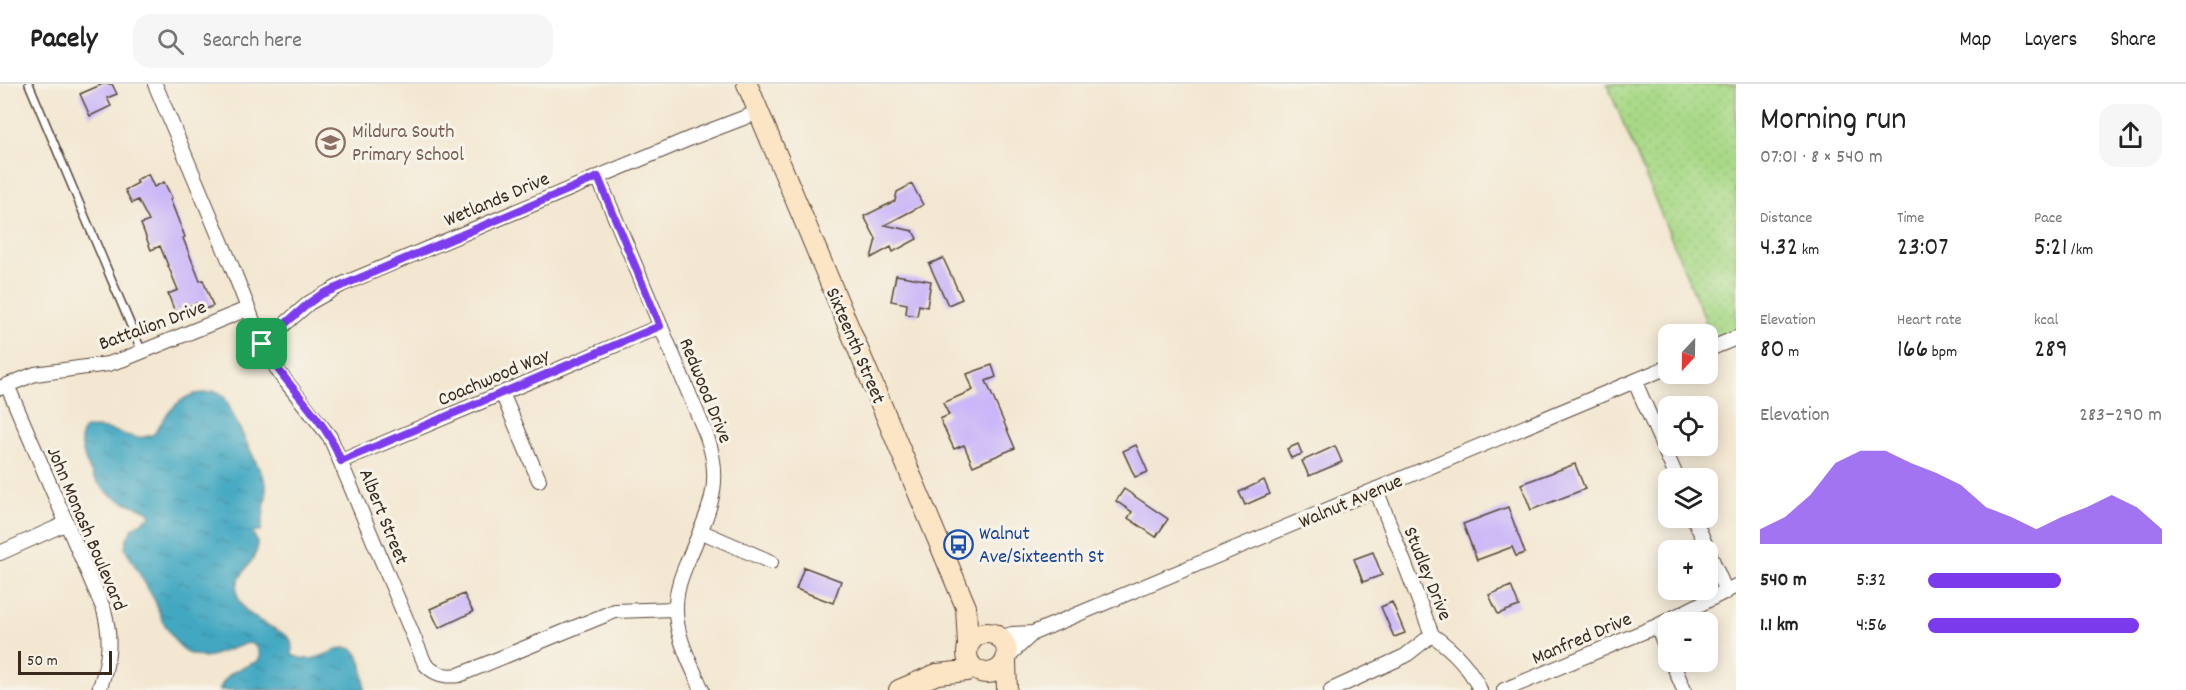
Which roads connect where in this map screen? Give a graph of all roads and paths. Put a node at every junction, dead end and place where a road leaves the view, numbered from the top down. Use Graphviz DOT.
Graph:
graph roads {
  1 [pos="29,84"];
  2 [pos="155,84"];
  3 [pos="747,84"];
  4 [pos="759,112"];
  5 [pos="598,177"];
  6 [pos="247,309"];
  7 [pos="660,326"];
  8 [pos="1736,338"];
  9 [pos="262,344"];
  10 [pos="1718,345"];
  11 [pos="142,352"];
  12 [pos="1658,372"];
  13 [pos="1635,382"];
  14 [pos="3,387"];
  15 [pos="502,393"];
  16 [pos="341,461"];
  17 [pos="1673,468"];
  18 [pos="539,480"];
  19 [pos="1376,489"];
  20 [pos="67,523"];
  21 [pos="1699,528"];
  22 [pos="700,531"];
  23 [pos="0,553"];
  24 [pos="771,562"];
  25 [pos="1731,589"];
  26 [pos="966,607"];
  27 [pos="675,609"];
  28 [pos="1657,626"];
  29 [pos="1033,633"];
  30 [pos="1432,635"];
  31 [pos="995,636"];
  32 [pos="968,647"];
  33 [pos="1006,659"];
  34 [pos="979,671"];
  35 [pos="1676,672"];
  36 [pos="937,674"];
  37 [pos="99,690"];
  38 [pos="702,690"];
  39 [pos="899,690"];
  40 [pos="996,690"];
  41 [pos="1007,690"];
  42 [pos="1330,690"];
  43 [pos="1480,690"];
  44 [pos="1504,690"];
  45 [pos="1684,690"];
  1 -- 11 [label="lane"];
  2 -- 6 [label="street, Albert Street"];
  3 -- 4 [label="street, Sixteenth Street"];
  4 -- 5 [label="street, Wetlands Drive"];
  4 -- 26 [label="street, Sixteenth Street"];
  5 -- 7 [label="street, Redwood Drive"];
  5 -- 9 [label="street, Wetlands Drive"];
  6 -- 9 [label="street, Albert Street"];
  6 -- 11 [label="street, Battalion Drive"];
  7 -- 15 [label="street, Coachwood Way"];
  7 -- 22 [label="street, Redwood Drive"];
  8 -- 10 [label="street"];
  9 -- 16 [label="street, Albert Street"];
  11 -- 14 [label="street, Battalion Drive"];
  12 -- 13 [label="street, Walnut Avenue"];
  13 -- 17 [label="street"];
  13 -- 19 [label="street, Walnut Avenue"];
  14 -- 20 [label="street, John Monash Boulevard"];
  15 -- 16 [label="street, Coachwood Way"];
  15 -- 18 [label="street"];
  16 -- 27 [label="street, Albert Street"];
  19 -- 29 [label="street, Walnut Avenue"];
  19 -- 30 [label="street, Studley Drive"];
  20 -- 23 [label="street"];
  20 -- 37 [label="street, John Monash Boulevard"];
  21 -- 25 [label="street"];
  22 -- 24 [label="street"];
  22 -- 27 [label="street, Redwood Drive"];
  25 -- 28 [label="street, Manfred Drive"];
  26 -- 31 [label="street, Sixteenth Street"];
  26 -- 32 [label="street, Sixteenth Street"];
  27 -- 38 [label="street, Redwood Drive"];
  28 -- 44 [label="street, Manfred Drive"];
  29 -- 31 [label="street, Walnut Avenue"];
  29 -- 33 [label="street, Walnut Avenue"];
  30 -- 42 [label="street"];
  30 -- 43 [label="street, Studley Drive"];
  31 -- 32 [label="street"];
  31 -- 33 [label="street"];
  32 -- 34 [label="street"];
  32 -- 36 [label="street"];
  33 -- 34 [label="street"];
  33 -- 41 [label="street"];
  34 -- 36 [label="street"];
  34 -- 40 [label="street"];
  35 -- 45 [label="street"];
  36 -- 39 [label="street"];
}
